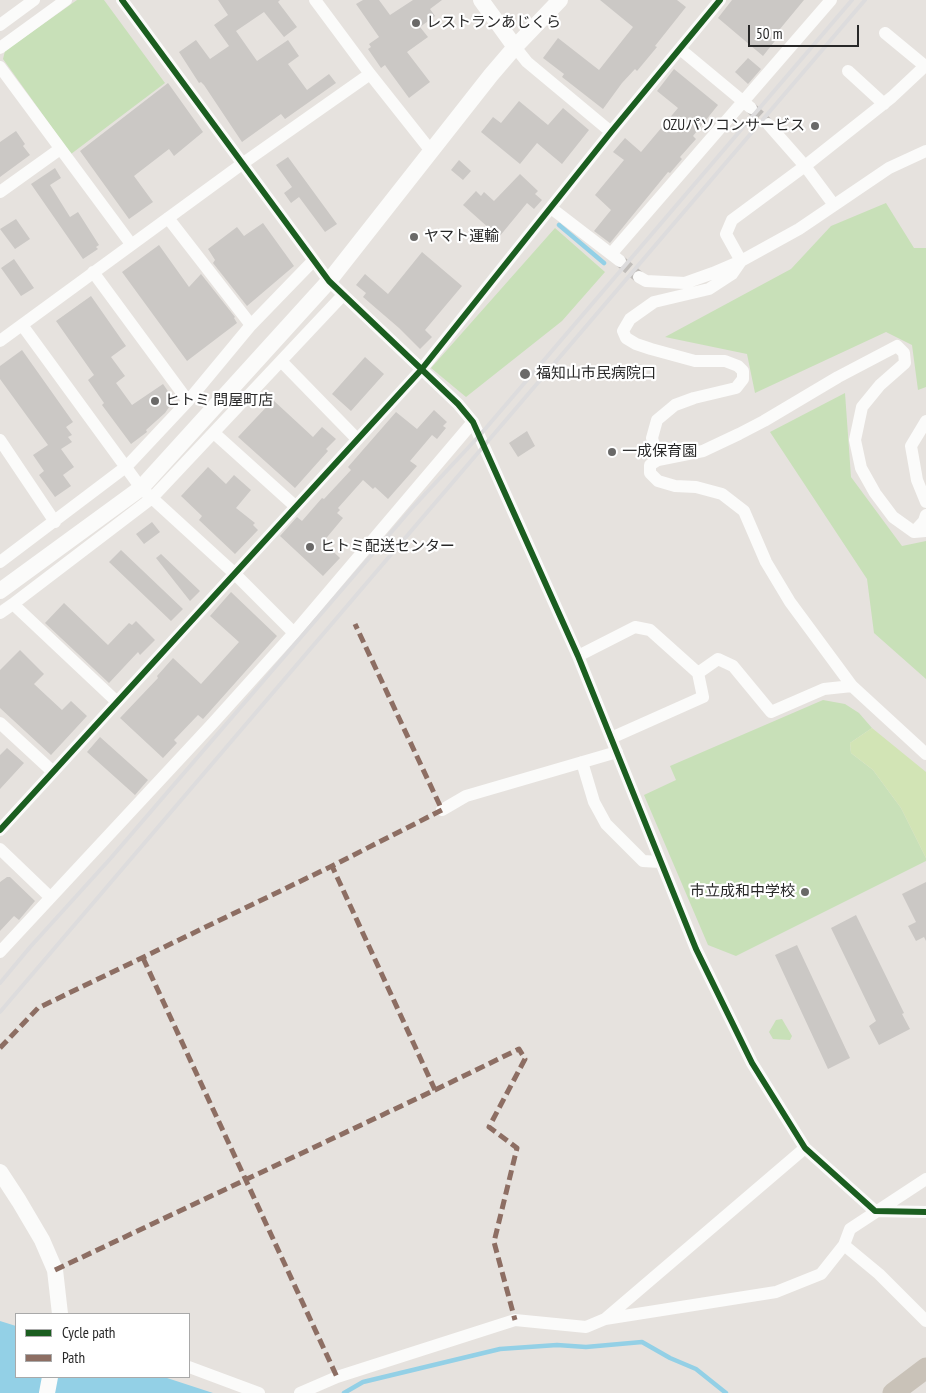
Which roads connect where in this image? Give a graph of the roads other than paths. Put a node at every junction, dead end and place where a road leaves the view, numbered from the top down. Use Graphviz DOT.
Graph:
graph roads {
  1 [pos="34,0"];
  2 [pos="66,0"];
  3 [pos="122,0"];
  4 [pos="315,0"];
  5 [pos="481,0"];
  6 [pos="560,0"];
  7 [pos="720,0"];
  8 [pos="832,0"];
  9 [pos="0,24"];
  10 [pos="885,32"];
  11 [pos="515,47"];
  12 [pos="0,48"];
  13 [pos="680,48"];
  14 [pos="925,65"];
  15 [pos="0,67"];
  16 [pos="848,71"];
  17 [pos="370,74"];
  18 [pos="884,104"];
  19 [pos="747,105"];
  20 [pos="768,124"];
  21 [pos="611,132"];
  22 [pos="60,148"];
  23 [pos="431,151"];
  24 [pos="926,151"];
  25 [pos="242,164"];
  26 [pos="805,166"];
  27 [pos="0,192"];
  28 [pos="834,205"];
  29 [pos="551,208"];
  30 [pos="168,218"];
  31 [pos="131,244"];
  32 [pos="313,261"];
  33 [pos="741,261"];
  34 [pos="93,272"];
  35 [pos="639,277"];
  36 [pos="329,281"];
  37 [pos="343,295"];
  38 [pos="22,325"];
  39 [pos="251,325"];
  40 [pos="0,341"];
  41 [pos="282,361"];
  42 [pos="421,370"];
  43 [pos="188,401"];
  44 [pos="926,421"];
  45 [pos="473,422"];
  46 [pos="214,433"];
  47 [pos="357,438"];
  48 [pos="0,440"];
  49 [pos="658,460"];
  50 [pos="127,466"];
  51 [pos="147,493"];
  52 [pos="926,502"];
  53 [pos="295,506"];
  54 [pos="926,516"];
  55 [pos="55,522"];
  56 [pos="920,531"];
  57 [pos="0,562"];
  58 [pos="234,573"];
  59 [pos="0,591"];
  60 [pos="12,604"];
  61 [pos="0,613"];
  62 [pos="294,632"];
  63 [pos="578,656"];
  64 [pos="698,673"];
  65 [pos="852,686"];
  66 [pos="116,701"];
  67 [pos="0,723"];
  68 [pos="611,738"];
  69 [pos="616,752"];
  70 [pos="926,754"];
  71 [pos="582,762"];
  72 [pos="52,772"];
  73 [pos="442,810"];
  74 [pos="0,830"];
  75 [pos="0,849"];
  76 [pos="660,862"];
  77 [pos="50,897"];
  78 [pos="0,952"];
  79 [pos="805,1148"];
  80 [pos="0,1172"];
  81 [pos="926,1179"];
  82 [pos="875,1211"];
  83 [pos="926,1212"];
  84 [pos="844,1245"];
  85 [pos="60,1313"];
  86 [pos="605,1319"];
  87 [pos="926,1321"];
  88 [pos="190,1367"];
  89 [pos="926,1368"];
  90 [pos="50,1378"];
  91 [pos="47,1393"];
  92 [pos="259,1393"];
  93 [pos="300,1393"];
  94 [pos="893,1393"];
  1 -- 9 [label="street"];
  2 -- 12 [label="street"];
  3 -- 25 [label="street"];
  4 -- 17 [label="street"];
  5 -- 11 [label="street"];
  6 -- 11 [label="street"];
  7 -- 13 [label="street"];
  8 -- 19 [label="street"];
  10 -- 14 [label="street"];
  11 -- 21 [label="street"];
  11 -- 23 [label="street"];
  13 -- 19 [label="street"];
  13 -- 21 [label="street"];
  14 -- 18 [label="street"];
  15 -- 22 [label="street"];
  16 -- 18 [label="street"];
  17 -- 23 [label="street"];
  17 -- 25 [label="street"];
  18 -- 26 [label="street"];
  19 -- 29 [label="street"];
  20 -- 26 [label="street"];
  21 -- 29 [label="street"];
  22 -- 27 [label="street"];
  22 -- 31 [label="street"];
  23 -- 36 [label="street"];
  24 -- 28 [label="street"];
  25 -- 30 [label="street"];
  25 -- 32 [label="street"];
  26 -- 28 [label="street"];
  26 -- 33 [label="street"];
  28 -- 33 [label="street"];
  29 -- 42 [label="street"];
  30 -- 31 [label="street"];
  30 -- 39 [label="street"];
  31 -- 34 [label="street"];
  32 -- 36 [label="street"];
  32 -- 39 [label="street"];
  33 -- 35 [label="street"];
  33 -- 49 [label="street"];
  34 -- 38 [label="street"];
  34 -- 43 [label="street"];
  36 -- 37 [label="street"];
  36 -- 51 [label="street"];
  37 -- 41 [label="street"];
  37 -- 42 [label="street"];
  38 -- 40 [label="street"];
  38 -- 50 [label="street"];
  39 -- 43 [label="street"];
  41 -- 46 [label="street"];
  41 -- 47 [label="street"];
  42 -- 45 [label="street"];
  42 -- 47 [label="street"];
  43 -- 50 [label="street"];
  44 -- 52 [label="street"];
  45 -- 62 [label="street"];
  45 -- 63 [label="street"];
  46 -- 51 [label="street"];
  46 -- 53 [label="street"];
  47 -- 53 [label="street"];
  48 -- 55 [label="street"];
  49 -- 56 [label="street"];
  49 -- 65 [label="street"];
  50 -- 51 [label="street"];
  50 -- 55 [label="street"];
  51 -- 58 [label="street"];
  51 -- 59 [label="street"];
  51 -- 60 [label="street"];
  53 -- 58 [label="street"];
  54 -- 56 [label="street"];
  55 -- 57 [label="street"];
  58 -- 62 [label="street"];
  58 -- 66 [label="street"];
  60 -- 61 [label="street"];
  60 -- 66 [label="street"];
  62 -- 77 [label="street"];
  63 -- 64 [label="street"];
  63 -- 68 [label="street"];
  64 -- 65 [label="street"];
  64 -- 68 [label="street"];
  65 -- 70 [label="street"];
  66 -- 72 [label="street"];
  67 -- 72 [label="street"];
  68 -- 69 [label="street"];
  69 -- 71 [label="street"];
  69 -- 76 [label="street"];
  71 -- 73 [label="street"];
  71 -- 76 [label="street"];
  72 -- 74 [label="street"];
  75 -- 77 [label="street"];
  76 -- 79 [label="street"];
  77 -- 78 [label="street"];
  79 -- 82 [label="street"];
  79 -- 86 [label="street"];
  80 -- 85 [label="street"];
  81 -- 82 [label="street"];
  82 -- 83 [label="street"];
  82 -- 84 [label="street"];
  84 -- 86 [label="street"];
  84 -- 87 [label="street"];
  86 -- 93 [label="street"];
  88 -- 92 [label="street"];
  89 -- 94 [label="highway"];
  90 -- 91 [label="street"];
}
